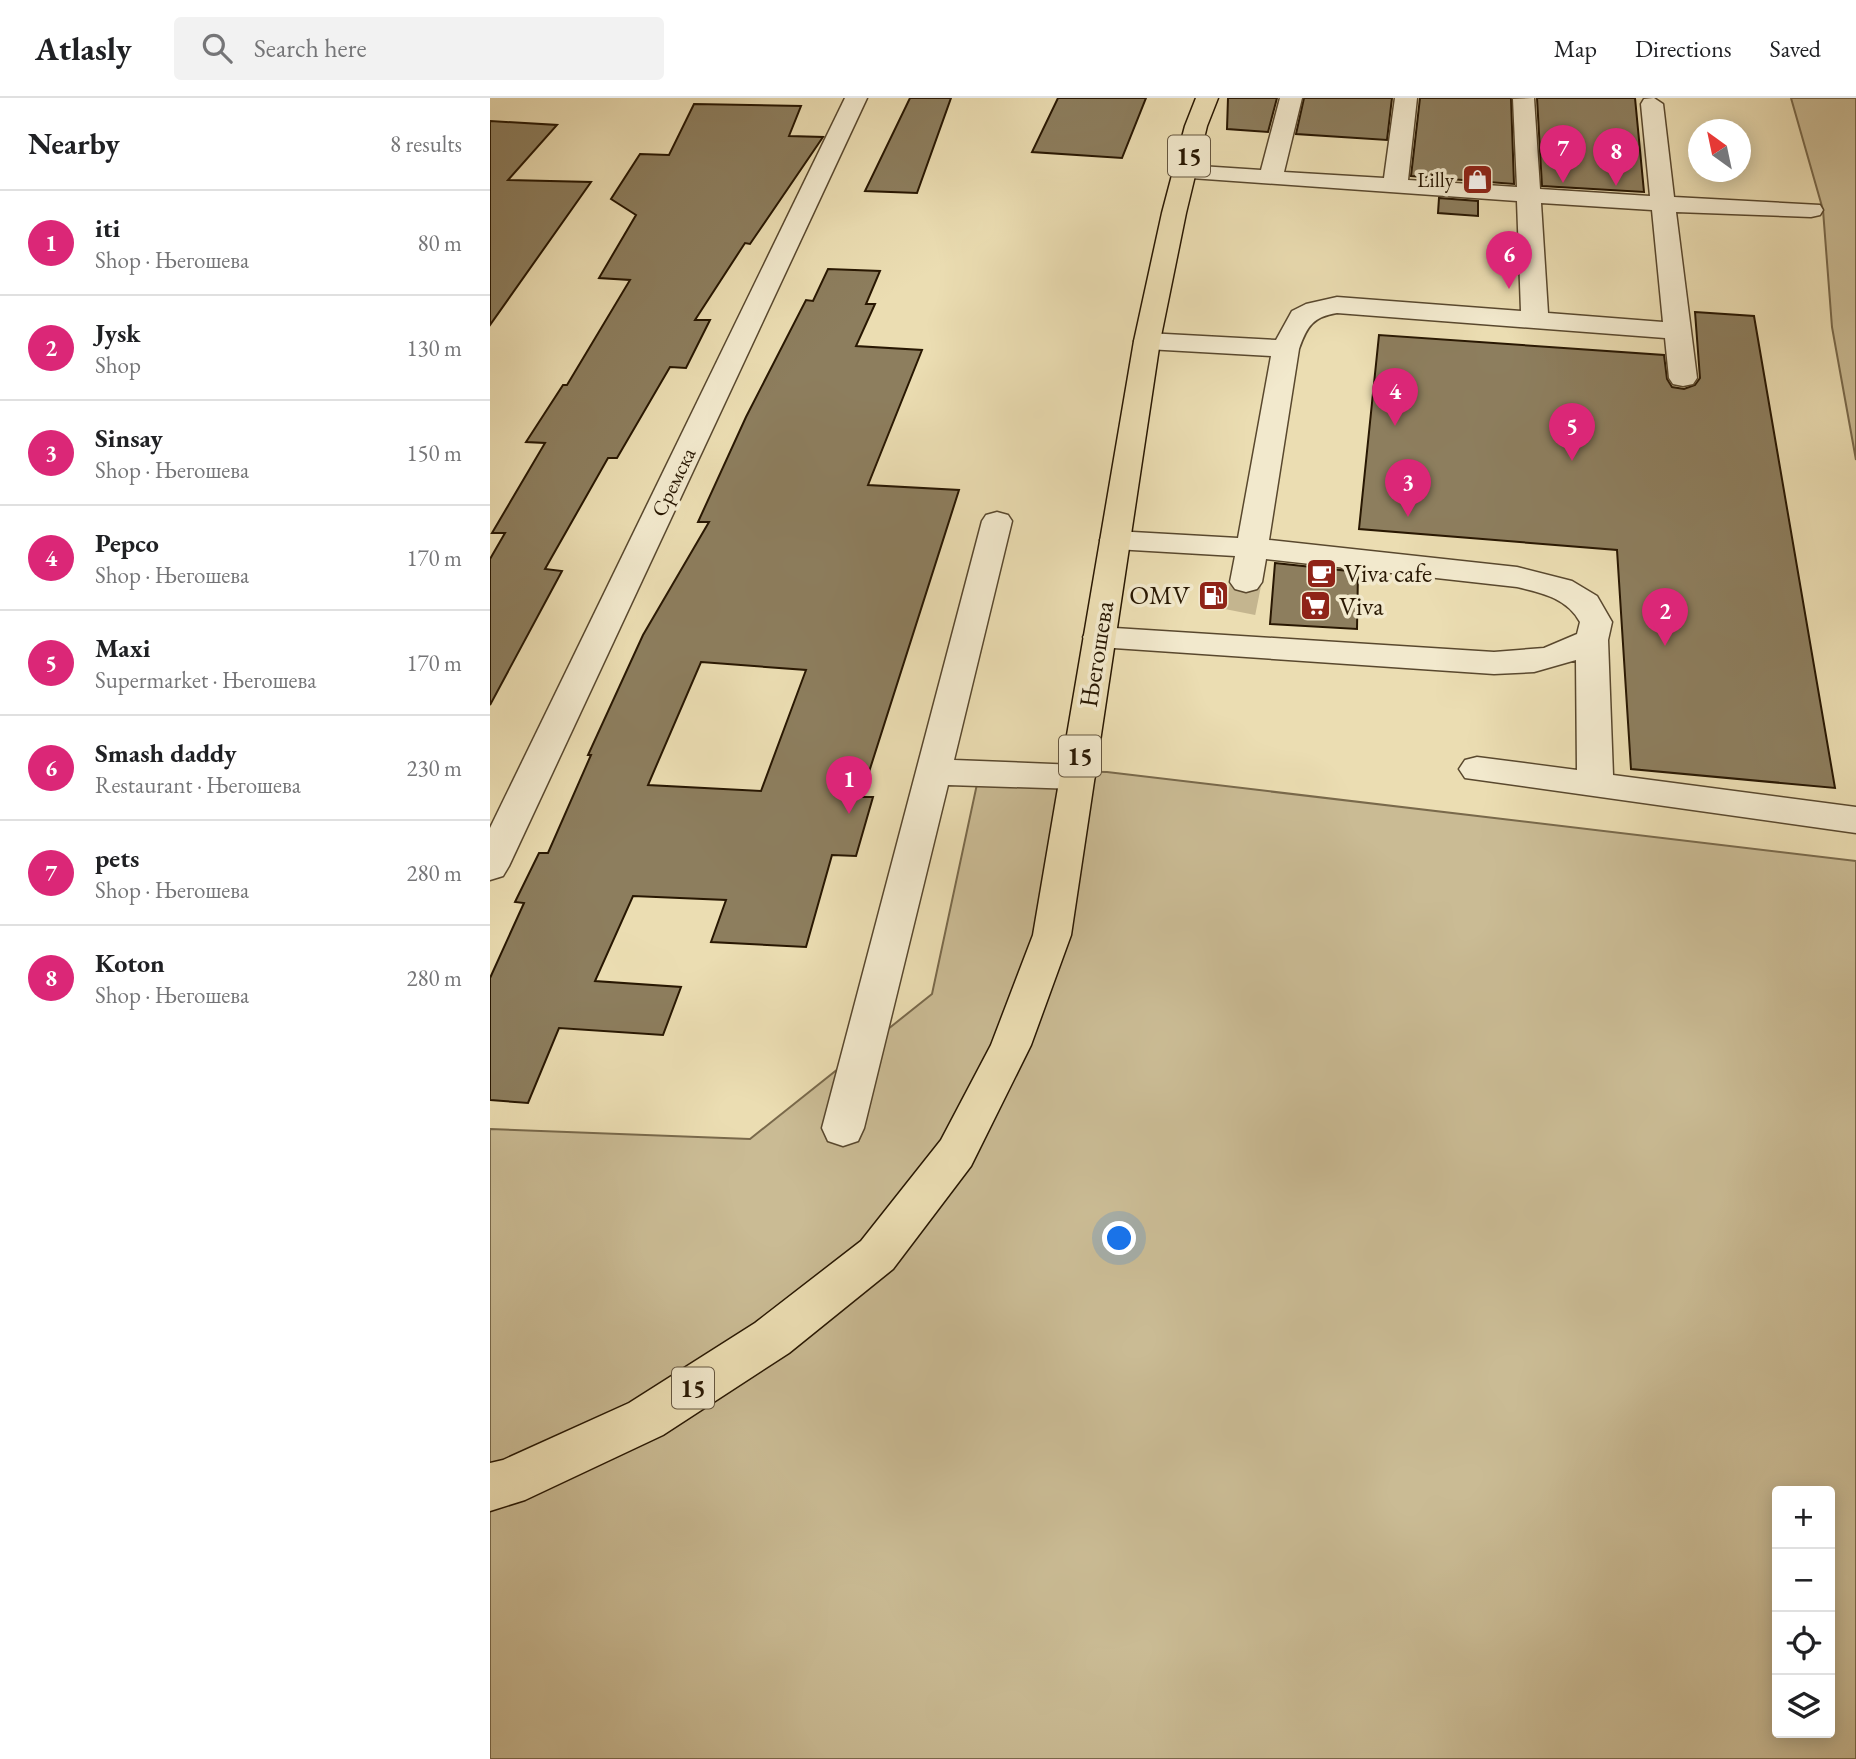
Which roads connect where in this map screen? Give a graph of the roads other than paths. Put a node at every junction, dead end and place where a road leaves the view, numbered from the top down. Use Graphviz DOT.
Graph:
graph roads {
  1 [pos="856,98"];
  2 [pos="1207,98"];
  3 [pos="1291,98"];
  4 [pos="1406,98"];
  5 [pos="1524,99"];
  6 [pos="1652,103"];
  7 [pos="1185,172"];
  8 [pos="1271,178"];
  9 [pos="1395,186"];
  10 [pos="1528,195"];
  11 [pos="1663,204"];
  12 [pos="1811,210"];
  13 [pos="1535,320"];
  14 [pos="1678,331"];
  15 [pos="1147,341"];
  16 [pos="1286,349"];
  17 [pos="1683,378"];
  18 [pos="997,521"];
  19 [pos="1115,540"];
  20 [pos="1252,548"];
  21 [pos="1099,637"];
  22 [pos="1592,640"];
  23 [pos="1234,645"];
  24 [pos="1477,768"];
  25 [pos="934,772"];
  26 [pos="1077,777"];
  27 [pos="1595,785"];
  28 [pos="1856,820"];
  29 [pos="490,866"];
  30 [pos="843,1128"];
  31 [pos="490,1487"];
  1 -- 29 [label="street, Сремска"];
  2 -- 7 [label="main road, Његошева / 15"];
  3 -- 8 [label="street"];
  4 -- 9 [label="street"];
  5 -- 10 [label="street"];
  6 -- 11 [label="street"];
  7 -- 8 [label="street"];
  7 -- 15 [label="main road, Његошева / 15"];
  8 -- 9 [label="street"];
  9 -- 10 [label="street"];
  10 -- 11 [label="street"];
  10 -- 13 [label="street"];
  11 -- 12 [label="street"];
  11 -- 14 [label="street"];
  13 -- 14 [label="street"];
  13 -- 16 [label="street"];
  14 -- 17 [label="street"];
  15 -- 16 [label="street"];
  15 -- 19 [label="main road, Његошева / 15"];
  16 -- 20 [label="street"];
  18 -- 25 [label="street"];
  19 -- 20 [label="street"];
  19 -- 21 [label="main road, Његошева / 15"];
  20 -- 22 [label="street"];
  20 -- 23 [label="street"];
  21 -- 23 [label="street"];
  21 -- 26 [label="main road, Његошева / 15"];
  22 -- 23 [label="street"];
  22 -- 27 [label="street"];
  24 -- 27 [label="street"];
  25 -- 26 [label="street"];
  25 -- 30 [label="street"];
  26 -- 31 [label="main road, Његошева / 15"];
  27 -- 28 [label="street"];
}
